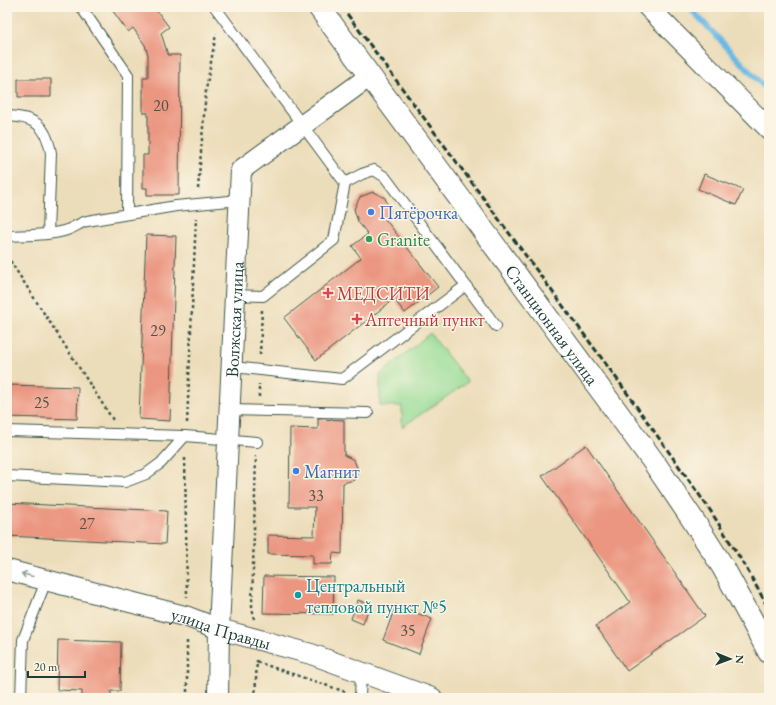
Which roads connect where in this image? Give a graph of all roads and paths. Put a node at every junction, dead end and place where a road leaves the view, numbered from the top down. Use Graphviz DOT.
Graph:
graph roads {
  1 [pos="81,7"];
  2 [pos="215,7"];
  3 [pos="319,7"];
  4 [pos="648,7"];
  5 [pos="222,16"];
  6 [pos="370,76"];
  7 [pos="7,116"];
  8 [pos="302,126"];
  9 [pos="769,129"];
  10 [pos="345,183"];
  11 [pos="240,200"];
  12 [pos="197,204"];
  13 [pos="127,214"];
  14 [pos="48,234"];
  15 [pos="7,236"];
  16 [pos="7,256"];
  17 [pos="465,286"];
  18 [pos="235,295"];
  19 [pos="263,296"];
  20 [pos="496,326"];
  21 [pos="260,357"];
  22 [pos="233,367"];
  23 [pos="259,380"];
  24 [pos="231,410"];
  25 [pos="258,411"];
  26 [pos="368,413"];
  27 [pos="7,430"];
  28 [pos="122,434"];
  29 [pos="185,436"];
  30 [pos="229,441"];
  31 [pos="257,442"];
  32 [pos="7,476"];
  33 [pos="7,570"];
  34 [pos="46,581"];
  35 [pos="188,617"];
  36 [pos="220,629"];
  37 [pos="258,639"];
  38 [pos="769,652"];
  39 [pos="257,662"];
  40 [pos="361,672"];
  41 [pos="360,697"];
  42 [pos="21,698"];
  43 [pos="187,698"];
  44 [pos="218,698"];
  45 [pos="255,698"];
  46 [pos="432,698"];
  1 -- 13 [label="lane"];
  2 -- 5 [label="lane"];
  3 -- 6 [label="main road, Станционная улица"];
  4 -- 9 [label="street"];
  5 -- 8 [label="lane"];
  5 -- 12 [label="path"];
  6 -- 8 [label="street, Волжская улица"];
  6 -- 38 [label="main road, Станционная улица"];
  7 -- 14 [label="lane"];
  8 -- 10 [label="lane"];
  8 -- 11 [label="street, Волжская улица"];
  10 -- 17 [label="lane"];
  10 -- 19 [label="lane"];
  11 -- 12 [label="lane"];
  11 -- 18 [label="street, Волжская улица"];
  12 -- 13 [label="lane"];
  12 -- 29 [label="path"];
  13 -- 14 [label="lane"];
  14 -- 15 [label="lane"];
  16 -- 28 [label="path"];
  17 -- 20 [label="lane"];
  17 -- 22 [label="lane"];
  18 -- 19 [label="lane"];
  18 -- 22 [label="street, Волжская улица"];
  19 -- 21 [label="path"];
  22 -- 24 [label="street, Волжская улица"];
  23 -- 25 [label="path"];
  24 -- 25 [label="lane"];
  24 -- 30 [label="street, Волжская улица"];
  25 -- 26 [label="lane"];
  27 -- 28 [label="lane"];
  28 -- 29 [label="lane"];
  29 -- 30 [label="lane"];
  29 -- 32 [label="lane"];
  29 -- 35 [label="path"];
  30 -- 31 [label="lane"];
  30 -- 36 [label="street, Волжская улица"];
  31 -- 37 [label="path"];
  34 -- 33 [label="street, улица Правды, one-way"];
  34 -- 35 [label="street, улица Правды"];
  34 -- 42 [label="lane"];
  35 -- 36 [label="street, улица Правды"];
  35 -- 43 [label="path"];
  36 -- 37 [label="street, улица Правды"];
  36 -- 44 [label="street, Волжская улица"];
  37 -- 39 [label="path"];
  37 -- 40 [label="street, улица Правды"];
  39 -- 41 [label="path"];
  39 -- 45 [label="path"];
  40 -- 41 [label="lane"];
  40 -- 46 [label="street, улица Правды"];
}
